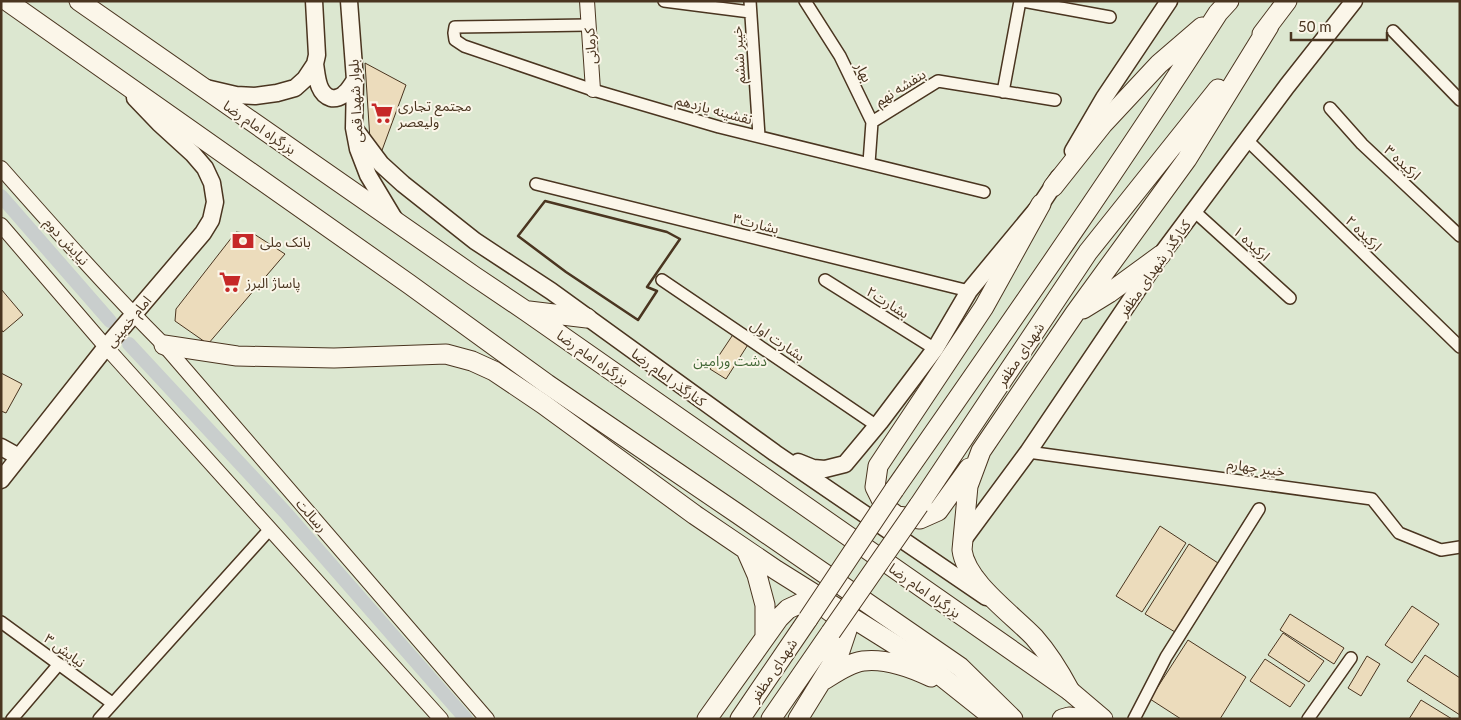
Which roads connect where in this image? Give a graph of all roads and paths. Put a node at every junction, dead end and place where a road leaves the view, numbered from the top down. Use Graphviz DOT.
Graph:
graph roads {
  1 [pos="7,1"];
  2 [pos="79,1"];
  3 [pos="314,1"];
  4 [pos="349,1"];
  5 [pos="587,1"];
  6 [pos="664,1"];
  7 [pos="805,1"];
  8 [pos="1021,1"];
  9 [pos="1169,1"];
  10 [pos="1287,1"];
  11 [pos="1354,1"];
  12 [pos="750,6"];
  13 [pos="1224,7"];
  14 [pos="1110,17"];
  15 [pos="588,25"];
  16 [pos="1269,26"];
  17 [pos="1393,31"];
  18 [pos="315,64"];
  19 [pos="355,80"];
  20 [pos="119,81"];
  21 [pos="202,87"];
  22 [pos="593,90"];
  23 [pos="1003,92"];
  24 [pos="1055,100"];
  25 [pos="1460,100"];
  26 [pos="1330,108"];
  27 [pos="872,122"];
  28 [pos="354,128"];
  29 [pos="759,136"];
  30 [pos="1247,140"];
  31 [pos="869,163"];
  32 [pos="1,168"];
  33 [pos="536,184"];
  34 [pos="1053,187"];
  35 [pos="984,192"];
  36 [pos="1041,204"];
  37 [pos="1194,211"];
  38 [pos="396,221"];
  39 [pos="1,225"];
  40 [pos="1460,236"];
  41 [pos="1161,255"];
  42 [pos="662,280"];
  43 [pos="825,280"];
  44 [pos="969,291"];
  45 [pos="1290,298"];
  46 [pos="526,311"];
  47 [pos="1075,313"];
  48 [pos="133,314"];
  49 [pos="587,318"];
  50 [pos="164,345"];
  51 [pos="106,347"];
  52 [pos="1460,347"];
  53 [pos="935,349"];
  54 [pos="877,426"];
  55 [pos="1,447"];
  56 [pos="980,451"];
  57 [pos="1028,452"];
  58 [pos="774,453"];
  59 [pos="19,457"];
  60 [pos="2,477"];
  61 [pos="1259,509"];
  62 [pos="270,529"];
  63 [pos="963,540"];
  64 [pos="1460,547"];
  65 [pos="746,548"];
  66 [pos="1000,607"];
  67 [pos="1,622"];
  68 [pos="766,636"];
  69 [pos="1351,658"];
  70 [pos="59,664"];
  71 [pos="820,682"];
  72 [pos="958,690"];
  73 [pos="1070,691"];
  74 [pos="112,703"];
  75 [pos="12,719"];
  76 [pos="99,719"];
  77 [pos="440,719"];
  78 [pos="488,719"];
  79 [pos="707,719"];
  80 [pos="740,719"];
  81 [pos="771,719"];
  82 [pos="798,719"];
  83 [pos="995,719"];
  84 [pos="1013,719"];
  85 [pos="1062,719"];
  86 [pos="1085,719"];
  87 [pos="1104,719"];
  88 [pos="1134,719"];
  89 [pos="1308,719"];
  1 -- 20 [label="main road"];
  2 -- 21 [label="main road, بزرگراه امام رضا"];
  3 -- 18 [label="main road"];
  4 -- 19 [label="main road, بلوار شهدا قمی"];
  5 -- 15 [label="street, کرمانی"];
  6 -- 12 [label="street"];
  7 -- 27 [label="street, بهار"];
  8 -- 14 [label="street"];
  8 -- 23 [label="street"];
  9 -- 34 [label="main road"];
  10 -- 16 [label="main road, شهدای مظفر"];
  11 -- 30 [label="main road, کنارگذر شهدای مظفر"];
  12 -- 29 [label="street, خیبر ششم"];
  13 -- 34 [label="main road"];
  13 -- 80 [label="main road, شهدای مظفر, bridge"];
  15 -- 22 [label="street, کرمانی"];
  15 -- 22 [label="street, نقشینه یازدهم"];
  16 -- 47 [label="main road"];
  16 -- 81 [label="main road, شهدای مظفر, bridge"];
  17 -- 25 [label="street"];
  18 -- 19 [label="main road"];
  18 -- 21 [label="main road"];
  19 -- 28 [label="main road, بلوار شهدا قمی"];
  20 -- 48 [label="main road, امام خمینی"];
  20 -- 84 [label="main road"];
  21 -- 38 [label="main road, بزرگراه امام رضا"];
  22 -- 29 [label="street, نقشینه یازدهم"];
  23 -- 24 [label="street, بنفشه نهم"];
  23 -- 27 [label="street, بنفشه نهم"];
  26 -- 40 [label="street, ارکیده ۳"];
  27 -- 31 [label="street"];
  28 -- 38 [label="main road, بلوار شهدا قمی"];
  28 -- 49 [label="main road, کنارگذر امام رضا"];
  29 -- 31 [label="street, نقشینه یازدهم"];
  30 -- 37 [label="main road, کنارگذر شهدای مظفر"];
  30 -- 52 [label="street, ارکیده ۲"];
  31 -- 35 [label="street, نقشینه یازدهم"];
  32 -- 48 [label="street, نیایش دوم"];
  33 -- 44 [label="street, بشارت۳"];
  34 -- 36 [label="main road"];
  36 -- 44 [label="main road"];
  36 -- 56 [label="main road"];
  37 -- 41 [label="main road, کنارگذر شهدای مظفر"];
  37 -- 45 [label="street, ارکیده ۱"];
  38 -- 46 [label="main road, بزرگراه امام رضا"];
  39 -- 51 [label="street"];
  41 -- 47 [label="main road"];
  41 -- 57 [label="main road, کنارگذر شهدای مظفر"];
  42 -- 54 [label="street, بشارت اول"];
  43 -- 53 [label="street, بشارت۲"];
  44 -- 53 [label="main road"];
  46 -- 49 [label="main road"];
  46 -- 73 [label="main road, بزرگراه امام رضا"];
  47 -- 56 [label="main road"];
  48 -- 50 [label="street, رسالت"];
  48 -- 51 [label="main road, امام خمینی"];
  49 -- 58 [label="main road, کنارگذر امام رضا"];
  50 -- 65 [label="main road"];
  50 -- 78 [label="street, رسالت"];
  51 -- 59 [label="main road, امام خمینی"];
  51 -- 62 [label="street"];
  53 -- 54 [label="main road"];
  54 -- 58 [label="main road"];
  55 -- 59 [label="main road"];
  56 -- 63 [label="main road"];
  57 -- 63 [label="main road, کنارگذر شهدای مظفر"];
  57 -- 64 [label="street, خیبر چهارم"];
  58 -- 66 [label="main road, کنارگذر امام رضا"];
  59 -- 60 [label="main road, امام خمینی"];
  61 -- 88 [label="street"];
  62 -- 74 [label="street"];
  62 -- 77 [label="street"];
  63 -- 66 [label="main road"];
  65 -- 68 [label="main road"];
  65 -- 72 [label="main road"];
  66 -- 73 [label="main road"];
  67 -- 70 [label="street, نیایش ۳"];
  68 -- 71 [label="main road"];
  68 -- 79 [label="main road"];
  69 -- 89 [label="street"];
  70 -- 74 [label="street, نیایش ۳"];
  70 -- 75 [label="street"];
  71 -- 72 [label="main road"];
  71 -- 82 [label="main road"];
  72 -- 83 [label="main road"];
  73 -- 87 [label="main road, بزرگراه امام رضا"];
  74 -- 76 [label="street"];
  85 -- 86 [label="main road"];
}
